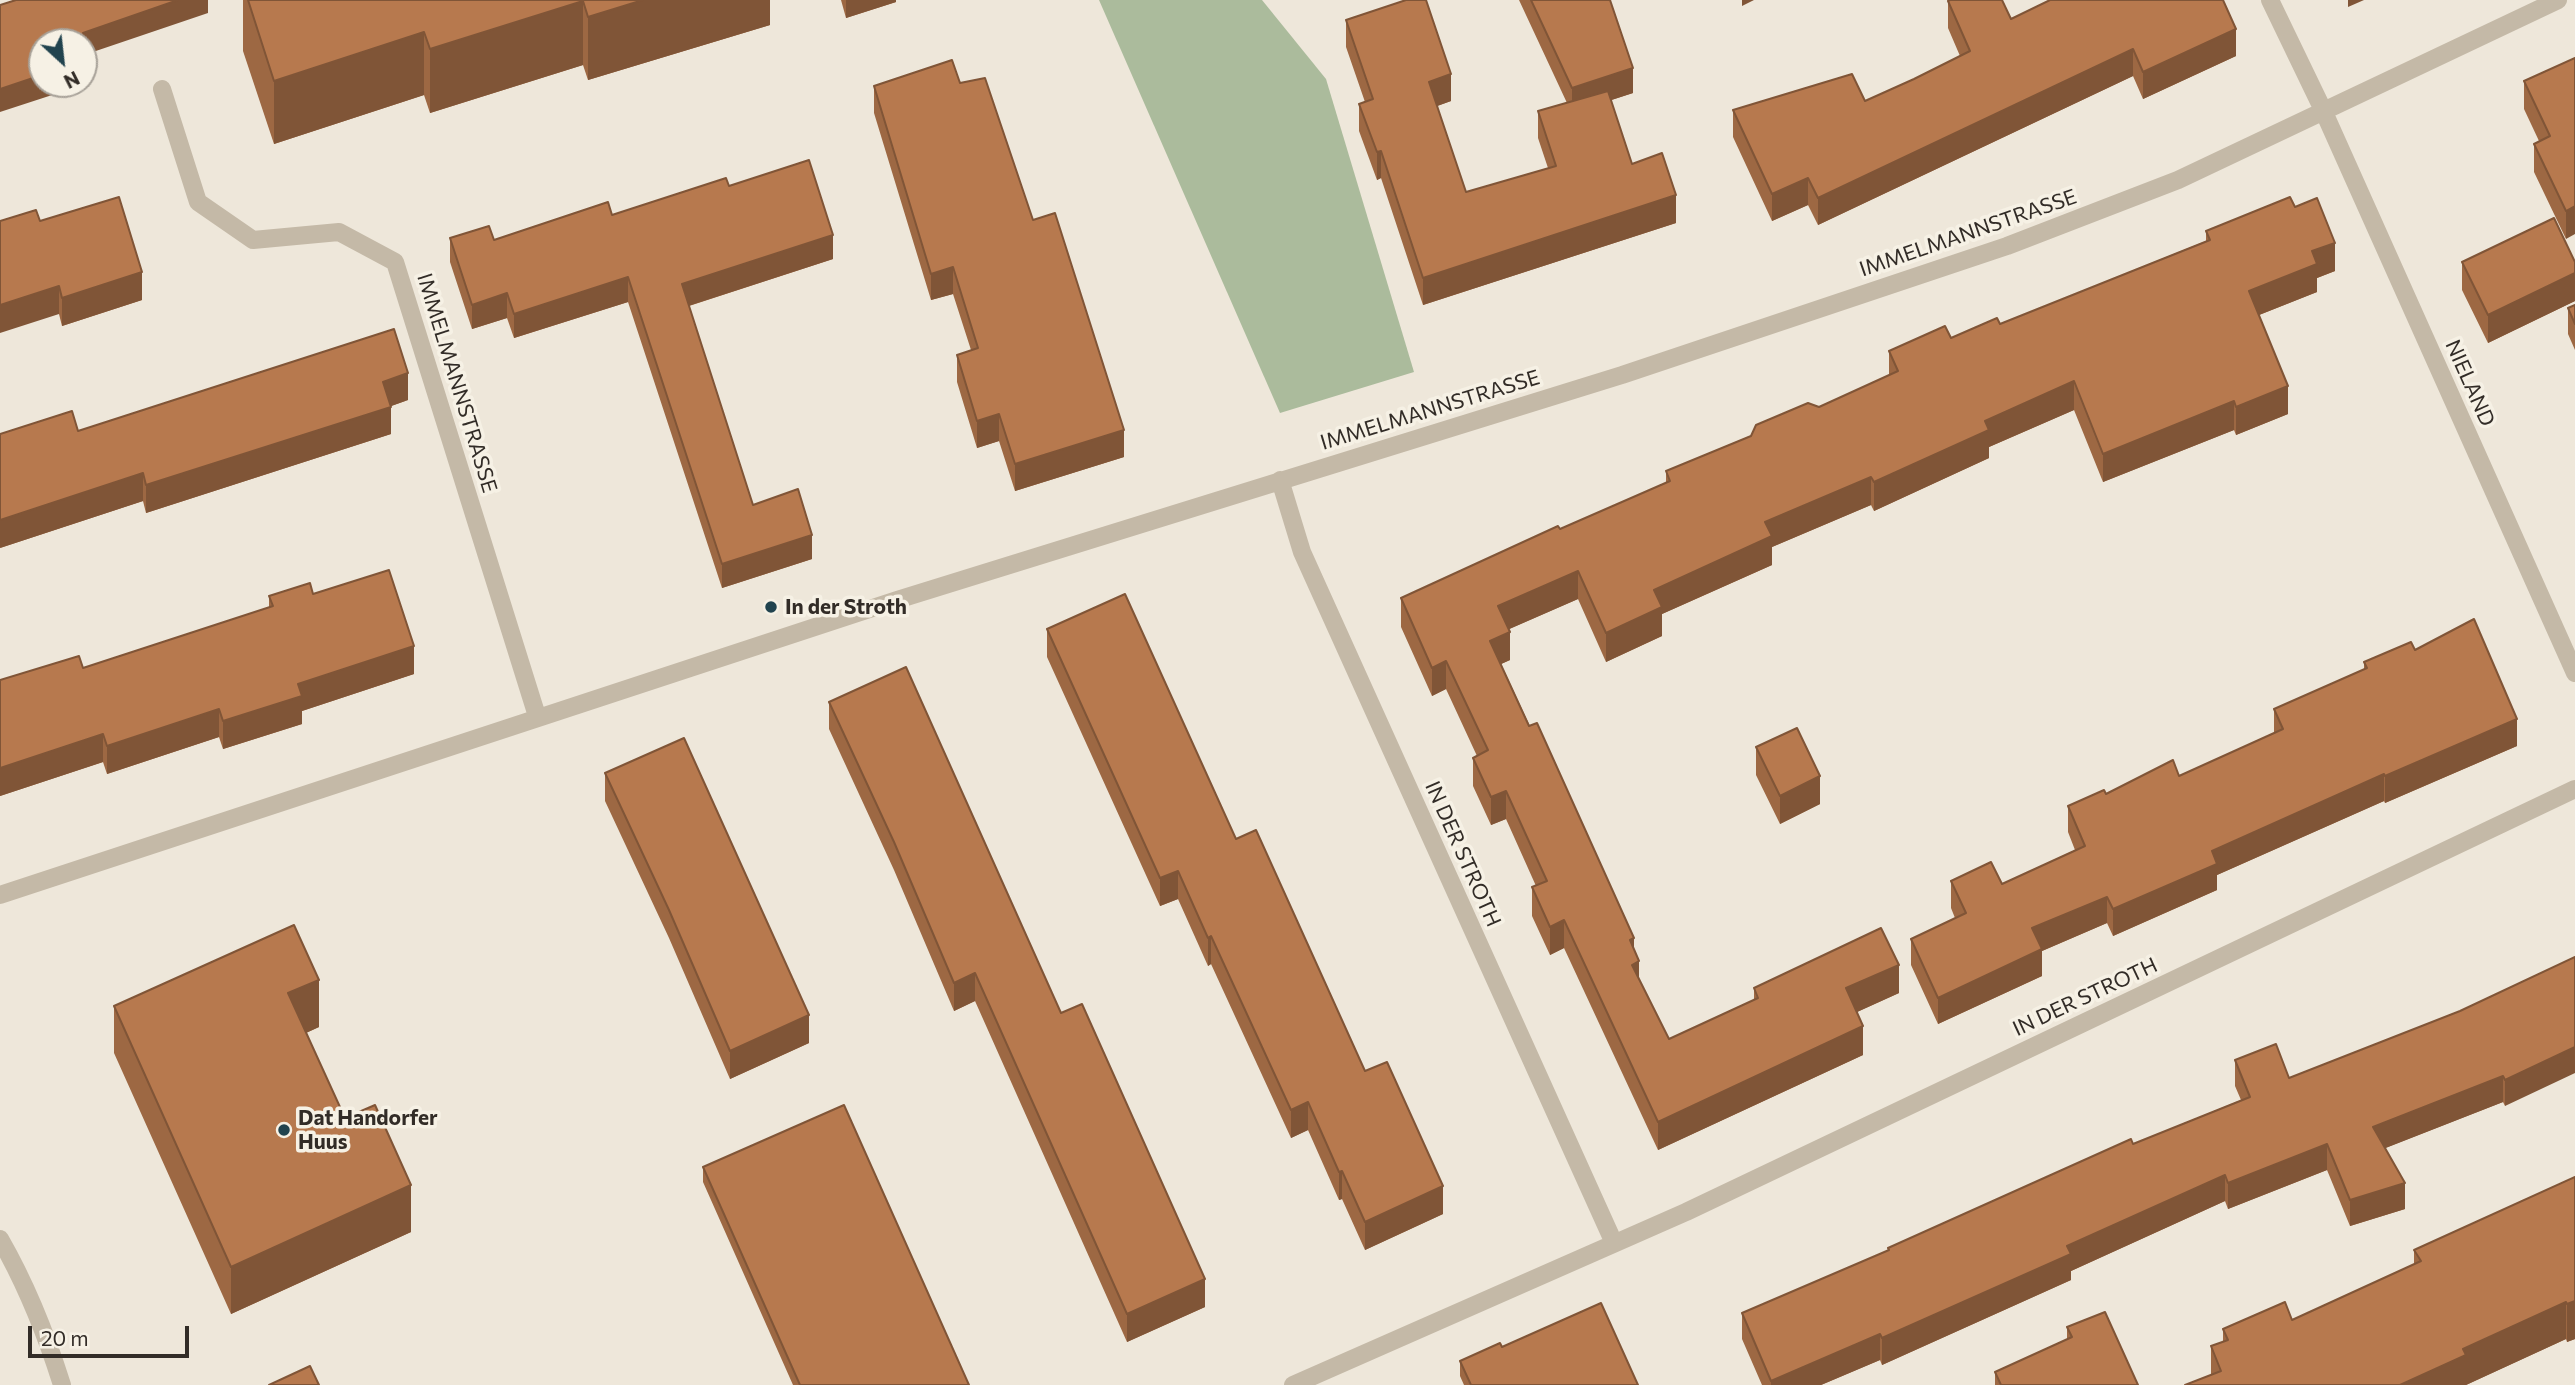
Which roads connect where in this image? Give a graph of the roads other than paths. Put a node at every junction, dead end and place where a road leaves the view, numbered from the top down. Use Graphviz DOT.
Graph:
graph roads {
  1 [pos="2270,0"];
  2 [pos="2558,0"];
  3 [pos="162,89"];
  4 [pos="2323,110"];
  5 [pos="1280,480"];
  6 [pos="2575,673"];
  7 [pos="537,716"];
  8 [pos="2575,789"];
  9 [pos="0,895"];
  10 [pos="0,1239"];
  11 [pos="1614,1243"];
  12 [pos="62,1385"];
  13 [pos="1293,1385"];
  1 -- 4 [label="street"];
  2 -- 4 [label="street, IMMELMANNSTRASSE"];
  3 -- 7 [label="street, IMMELMANNSTRASSE"];
  4 -- 5 [label="street, IMMELMANNSTRASSE"];
  4 -- 6 [label="street, NIELAND"];
  5 -- 7 [label="street, IMMELMANNSTRASSE"];
  5 -- 11 [label="street, IN DER STROTH"];
  7 -- 9 [label="street, IMMELMANNSTRASSE"];
  8 -- 11 [label="street, IN DER STROTH"];
  10 -- 12 [label="street"];
  11 -- 13 [label="street, IN DER STROTH"];
}
